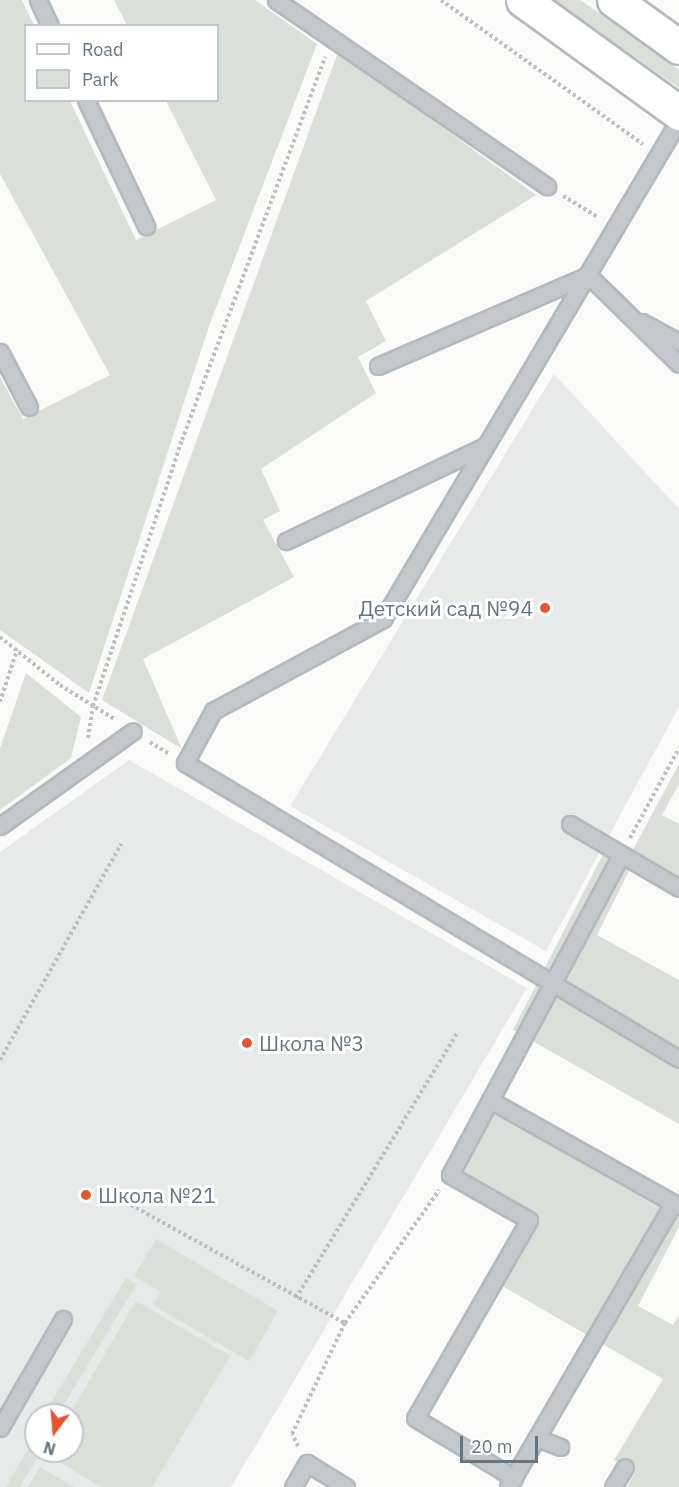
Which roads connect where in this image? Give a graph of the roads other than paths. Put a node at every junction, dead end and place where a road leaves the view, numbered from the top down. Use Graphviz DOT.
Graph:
graph roads {
  1 [pos="38,0"];
  2 [pos="276,0"];
  3 [pos="523,0"];
  4 [pos="614,0"];
  5 [pos="49,24"];
  6 [pos="679,47"];
  7 [pos="87,102"];
  8 [pos="679,113"];
  9 [pos="679,120"];
  10 [pos="547,186"];
  11 [pos="146,226"];
  12 [pos="588,275"];
  13 [pos="626,314"];
  14 [pos="679,342"];
  15 [pos="0,352"];
  16 [pos="679,364"];
  17 [pos="378,366"];
  18 [pos="29,407"];
  19 [pos="485,446"];
  20 [pos="286,541"];
  21 [pos="133,731"];
  22 [pos="570,824"];
  23 [pos="0,826"];
  24 [pos="621,855"];
  25 [pos="679,888"];
  26 [pos="550,986"];
  27 [pos="679,1059"];
  28 [pos="490,1100"];
  29 [pos="676,1204"];
  30 [pos="63,1319"];
  31 [pos="0,1428"];
  32 [pos="537,1438"];
  33 [pos="560,1447"];
  34 [pos="625,1467"];
  35 [pos="511,1483"];
  36 [pos="293,1487"];
  37 [pos="346,1487"];
  38 [pos="613,1487"];
  1 -- 5 [label="lane"];
  2 -- 10 [label="lane"];
  3 -- 8 [label="main road"];
  4 -- 6 [label="main road"];
  7 -- 11 [label="lane"];
  9 -- 12 [label="lane"];
  12 -- 13 [label="lane"];
  12 -- 17 [label="lane"];
  12 -- 19 [label="lane"];
  13 -- 14 [label="lane"];
  13 -- 16 [label="lane"];
  15 -- 18 [label="lane"];
  19 -- 20 [label="lane"];
  19 -- 26 [label="lane"];
  21 -- 23 [label="lane"];
  22 -- 24 [label="lane"];
  24 -- 25 [label="lane"];
  24 -- 26 [label="lane"];
  26 -- 27 [label="lane"];
  26 -- 28 [label="lane"];
  28 -- 29 [label="lane"];
  28 -- 35 [label="lane"];
  29 -- 32 [label="lane"];
  30 -- 31 [label="lane"];
  32 -- 33 [label="lane"];
  32 -- 35 [label="lane"];
  34 -- 38 [label="lane"];
  36 -- 37 [label="lane"];
}
